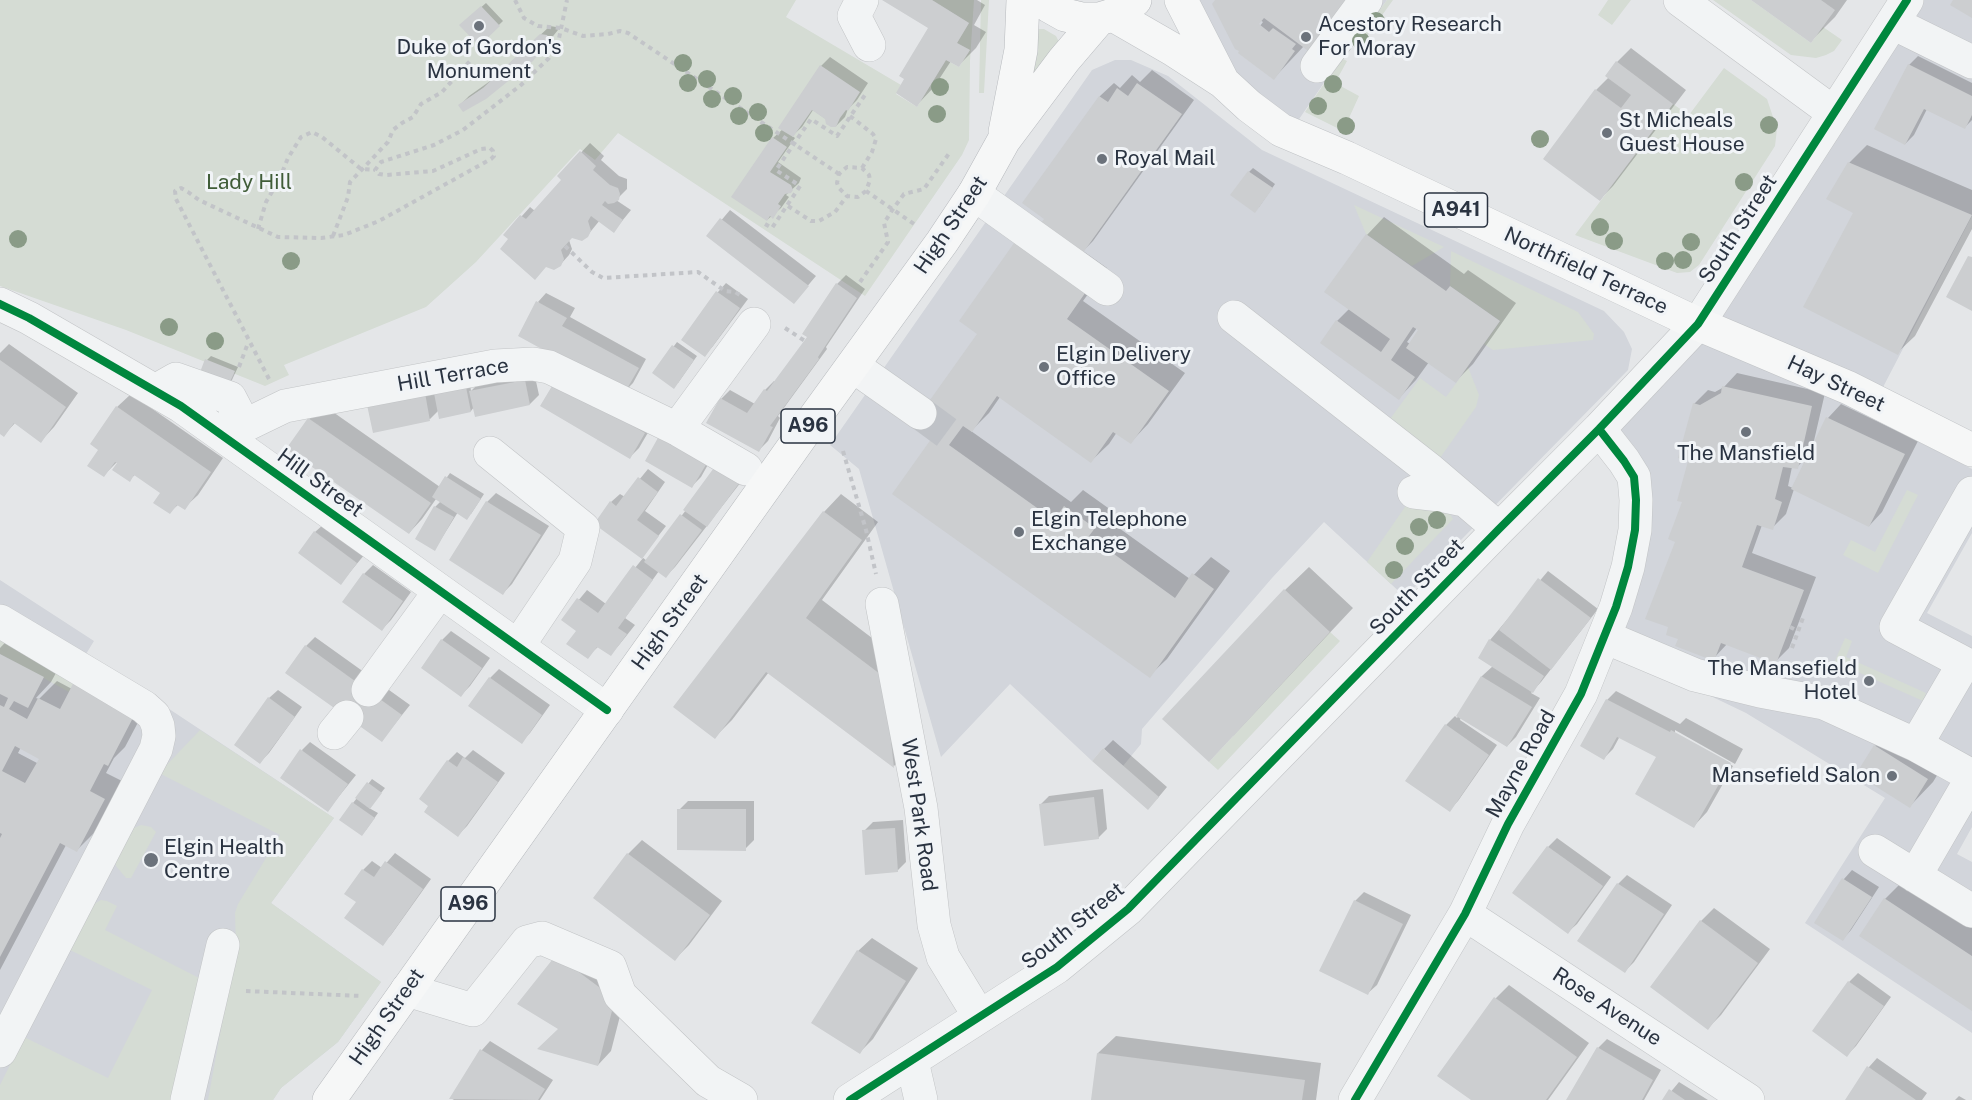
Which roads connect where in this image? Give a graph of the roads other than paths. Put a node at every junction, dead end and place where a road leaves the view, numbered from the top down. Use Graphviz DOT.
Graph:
graph roads {
  1 [pos="862,0"];
  2 [pos="1023,0"];
  3 [pos="1042,0"];
  4 [pos="1181,0"];
  5 [pos="1366,0"];
  6 [pos="1680,0"];
  7 [pos="1116,11"];
  8 [pos="1900,11"];
  9 [pos="869,45"];
  10 [pos="1972,62"];
  11 [pos="1317,66"];
  12 [pos="1223,82"];
  13 [pos="1834,113"];
  14 [pos="1004,140"];
  15 [pos="974,194"];
  16 [pos="1107,289"];
  17 [pos="0,304"];
  18 [pos="1234,318"];
  19 [pos="754,324"];
  20 [pos="1698,324"];
  21 [pos="853,366"];
  22 [pos="920,413"];
  23 [pos="232,420"];
  24 [pos="677,429"];
  25 [pos="1599,429"];
  26 [pos="1972,450"];
  27 [pos="489,453"];
  28 [pos="747,469"];
  29 [pos="1414,492"];
  30 [pos="1972,493"];
  31 [pos="1466,501"];
  32 [pos="1499,529"];
  33 [pos="440,591"];
  34 [pos="882,604"];
  35 [pos="0,621"];
  36 [pos="1605,637"];
  37 [pos="518,646"];
  38 [pos="368,690"];
  39 [pos="607,710"];
  40 [pos="1916,745"];
  41 [pos="1972,777"];
  42 [pos="1875,851"];
  43 [pos="1915,876"];
  44 [pos="1972,911"];
  45 [pos="1465,914"];
  46 [pos="223,945"];
  47 [pos="407,990"];
  48 [pos="979,1016"];
  49 [pos="0,1051"];
  50 [pos="912,1061"];
  51 [pos="187,1100"];
  52 [pos="329,1100"];
  53 [pos="741,1100"];
  54 [pos="850,1100"];
  55 [pos="921,1100"];
  56 [pos="1355,1100"];
  57 [pos="1748,1100"];
  1 -- 9 [label="street"];
  2 -- 14 [label="main road, High Street / A96"];
  3 -- 7 [label="main road"];
  4 -- 12 [label="main road, Northfield Terrace / A941"];
  5 -- 11 [label="street"];
  6 -- 13 [label="street"];
  7 -- 12 [label="main road, Northfield Terrace / A941"];
  7 -- 14 [label="main road, High Street / A96"];
  8 -- 10 [label="street"];
  8 -- 13 [label="street, South Street"];
  12 -- 20 [label="main road, Northfield Terrace / A941"];
  13 -- 20 [label="street, South Street"];
  14 -- 15 [label="main road, High Street / A96"];
  15 -- 16 [label="street"];
  15 -- 21 [label="main road, High Street / A96"];
  17 -- 23 [label="street, Hill Street"];
  18 -- 31 [label="street"];
  19 -- 24 [label="street"];
  20 -- 25 [label="street, South Street"];
  20 -- 26 [label="main road, Hay Street / A941"];
  21 -- 22 [label="street"];
  21 -- 39 [label="main road, High Street / A96"];
  23 -- 24 [label="street, Hill Terrace"];
  23 -- 33 [label="street, Hill Street"];
  24 -- 28 [label="street, Hill Terrace"];
  25 -- 32 [label="street, South Street"];
  25 -- 36 [label="street, Mayne Road"];
  27 -- 37 [label="street"];
  29 -- 31 [label="street"];
  30 -- 40 [label="street"];
  31 -- 32 [label="street"];
  32 -- 48 [label="street, South Street"];
  33 -- 37 [label="street, Hill Street"];
  33 -- 38 [label="street"];
  34 -- 48 [label="street, West Park Road"];
  35 -- 49 [label="street"];
  36 -- 40 [label="street"];
  36 -- 45 [label="street, Mayne Road"];
  37 -- 39 [label="street, Hill Street"];
  39 -- 47 [label="main road, High Street / A96"];
  40 -- 41 [label="street"];
  41 -- 43 [label="street"];
  42 -- 43 [label="street"];
  43 -- 44 [label="street"];
  45 -- 56 [label="street, Mayne Road"];
  45 -- 57 [label="street, Rose Avenue"];
  46 -- 51 [label="street"];
  47 -- 52 [label="main road, High Street / A96"];
  47 -- 53 [label="street"];
  48 -- 50 [label="street, South Street"];
  50 -- 54 [label="street, South Street"];
  50 -- 55 [label="street"];
}
